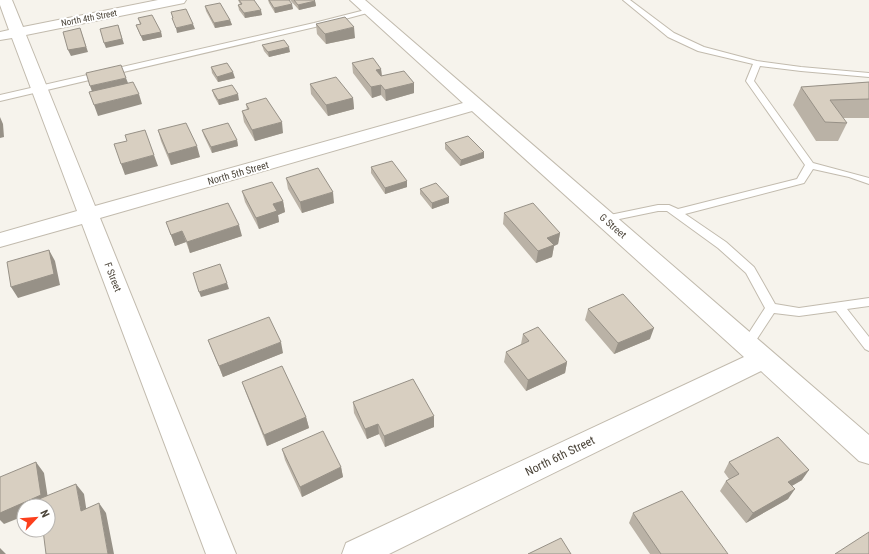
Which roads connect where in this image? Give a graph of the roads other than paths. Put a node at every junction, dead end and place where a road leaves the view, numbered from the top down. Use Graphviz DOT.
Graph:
graph roads {
  1 [pos="5,0"];
  2 [pos="179,0"];
  3 [pos="626,0"];
  4 [pos="363,6"];
  5 [pos="9,34"];
  6 [pos="757,63"];
  7 [pos="869,75"];
  8 [pos="40,88"];
  9 [pos="0,98"];
  10 [pos="475,105"];
  11 [pos="810,165"];
  12 [pos="869,181"];
  13 [pos="677,213"];
  14 [pos="89,215"];
  15 [pos="605,219"];
  16 [pos="0,240"];
  17 [pos="869,302"];
  18 [pos="838,306"];
  19 [pos="771,308"];
  20 [pos="869,346"];
  21 [pos="755,352"];
  22 [pos="869,452"];
  23 [pos="221,554"];
  24 [pos="357,554"];
  1 -- 5 [label="street, F Street"];
  2 -- 5 [label="street, North 4th Street"];
  3 -- 6 [label="lane"];
  4 -- 8 [label="lane"];
  4 -- 10 [label="street, G Street"];
  5 -- 8 [label="street, F Street"];
  6 -- 7 [label="lane"];
  6 -- 11 [label="lane"];
  8 -- 9 [label="lane"];
  8 -- 14 [label="street, F Street"];
  10 -- 14 [label="street, North 5th Street"];
  10 -- 15 [label="street, G Street"];
  11 -- 12 [label="lane"];
  11 -- 13 [label="lane"];
  13 -- 15 [label="lane"];
  13 -- 19 [label="lane"];
  14 -- 16 [label="street, North 5th Street"];
  14 -- 23 [label="street, F Street"];
  15 -- 21 [label="street, G Street"];
  17 -- 18 [label="lane"];
  18 -- 19 [label="lane"];
  18 -- 20 [label="lane"];
  19 -- 21 [label="lane"];
  21 -- 22 [label="street, G Street"];
  21 -- 24 [label="street, North 6th Street"];
}
